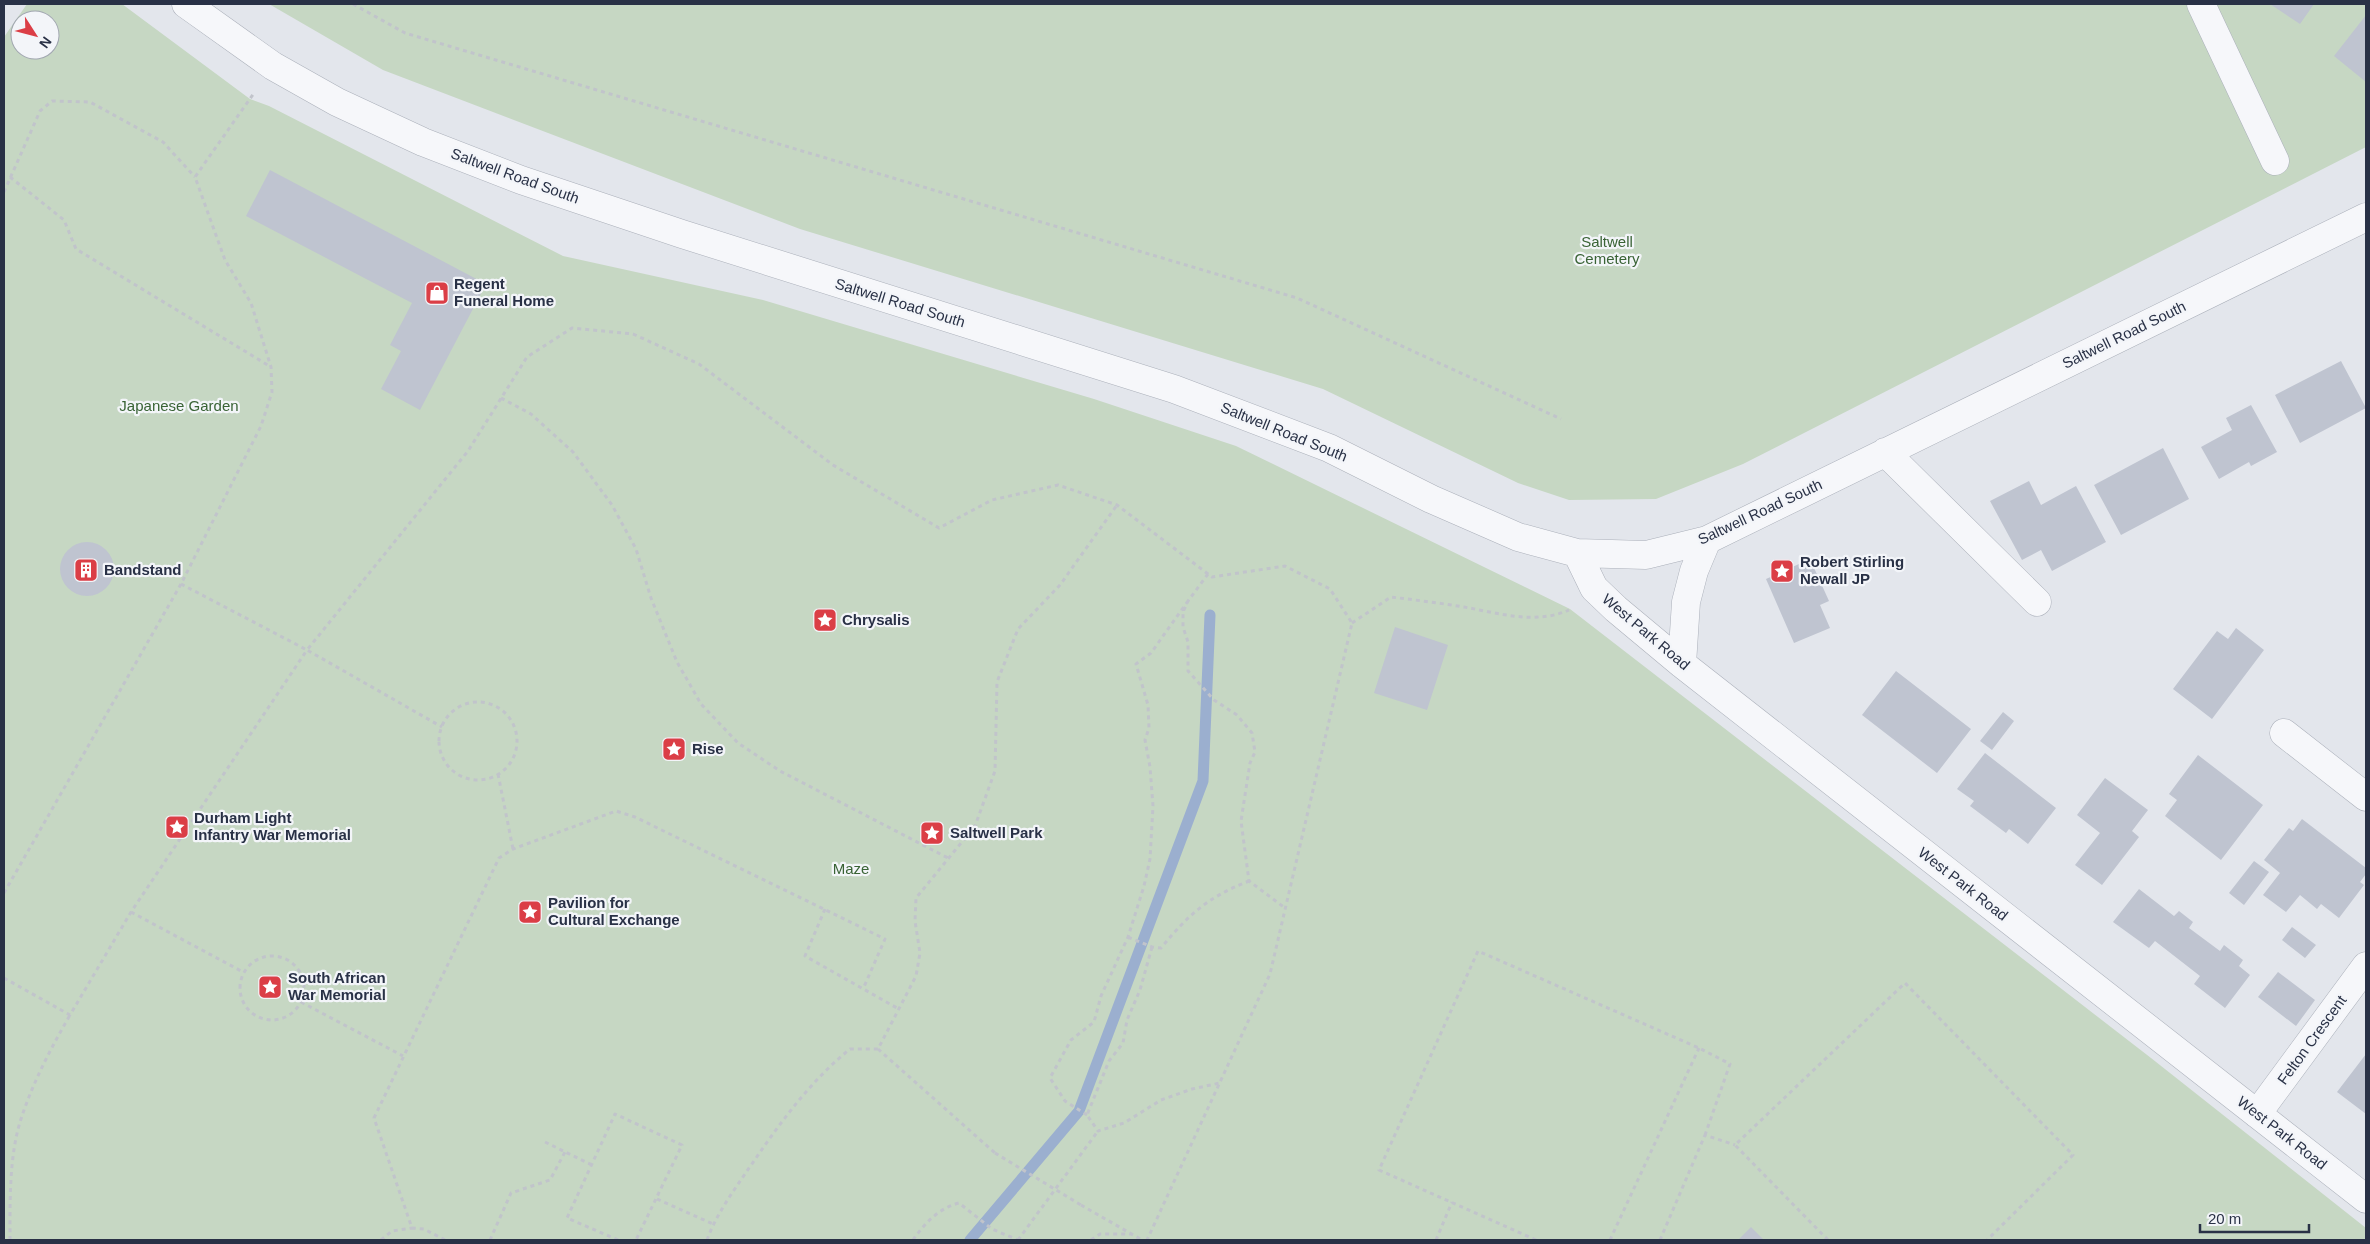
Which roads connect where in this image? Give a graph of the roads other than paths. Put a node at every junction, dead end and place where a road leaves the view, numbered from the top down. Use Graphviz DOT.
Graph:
graph roads {
  1 [pos="186,4"];
  2 [pos="2201,4"];
  3 [pos="2275,161"];
  4 [pos="2366,217"];
  5 [pos="1885,452"];
  6 [pos="1707,540"];
  7 [pos="1577,553"];
  8 [pos="2037,602"];
  9 [pos="1682,664"];
  10 [pos="2284,732"];
  11 [pos="2366,797"];
  12 [pos="2366,966"];
  13 [pos="2257,1114"];
  14 [pos="2366,1199"];
  1 -- 7 [label="street, Saltwell Road South"];
  2 -- 3 [label="street"];
  4 -- 5 [label="street, Saltwell Road South"];
  5 -- 6 [label="street, Saltwell Road South"];
  5 -- 8 [label="street"];
  6 -- 7 [label="street, Saltwell Road South"];
  6 -- 9 [label="street"];
  7 -- 9 [label="street, West Park Road"];
  9 -- 13 [label="street, West Park Road"];
  10 -- 11 [label="street"];
  12 -- 13 [label="street, Felton Crescent"];
  13 -- 14 [label="street, West Park Road"];
}
